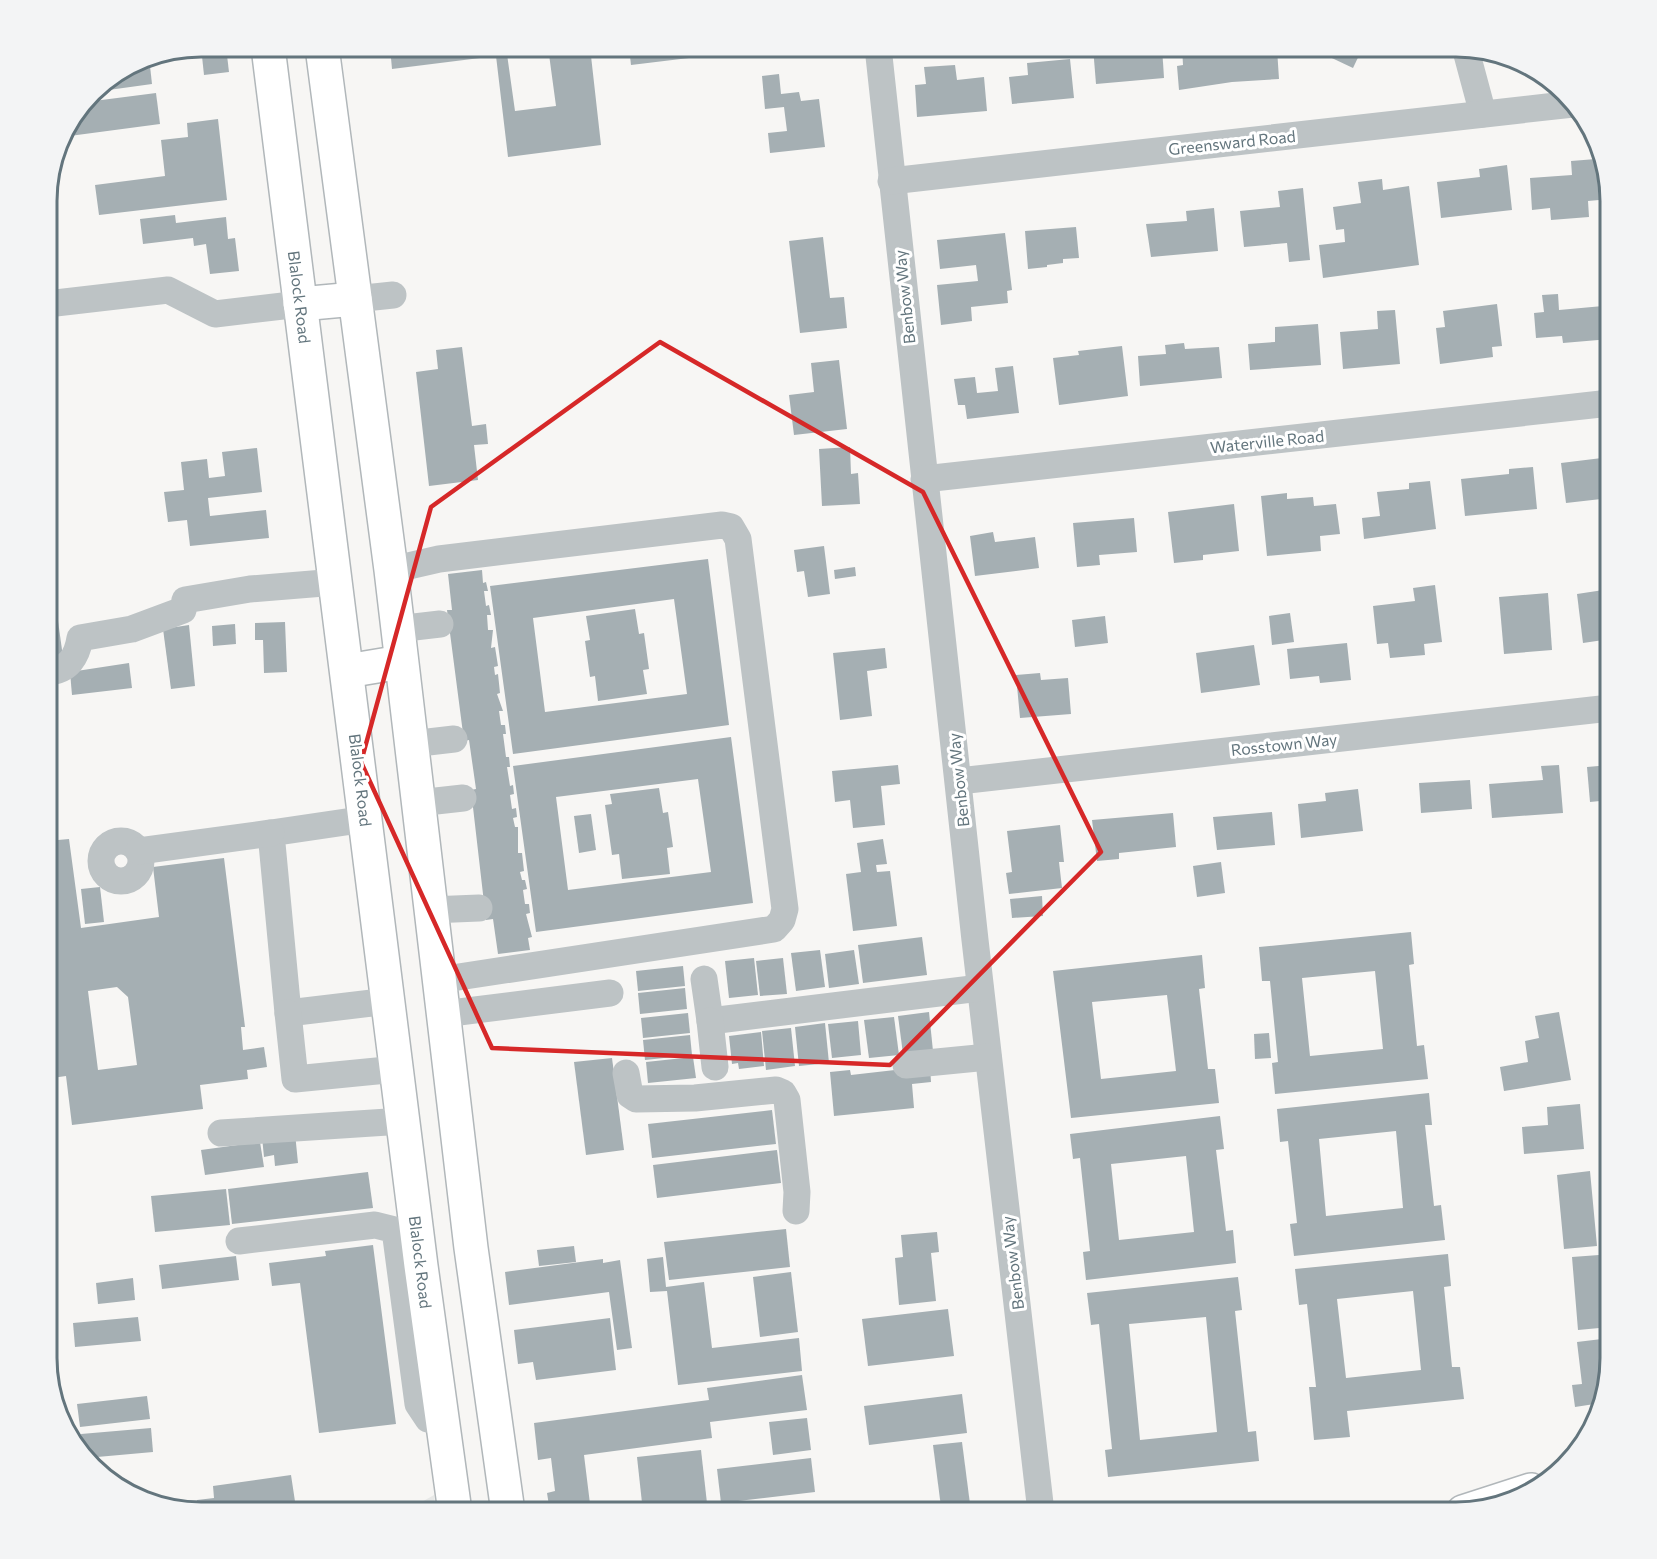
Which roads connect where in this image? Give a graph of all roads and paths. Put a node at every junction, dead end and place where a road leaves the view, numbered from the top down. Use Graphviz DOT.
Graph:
graph roads {
  1 [pos="269,57"];
  2 [pos="323,57"];
  3 [pos="880,57"];
  4 [pos="1469,58"];
  5 [pos="1563,105"];
  6 [pos="1483,114"];
  7 [pos="891,181"];
  8 [pos="393,295"];
  9 [pos="355,299"];
  10 [pos="57,303"];
  11 [pos="300,304"];
  12 [pos="1600,404"];
  13 [pos="924,479"];
  14 [pos="391,570"];
  15 [pos="336,582"];
  16 [pos="440,624"];
  17 [pos="398,629"];
  18 [pos="401,662"];
  19 [pos="57,670"];
  20 [pos="347,671"];
  21 [pos="1600,709"];
  22 [pos="454,739"];
  23 [pos="411,744"];
  24 [pos="958,781"];
  25 [pos="463,798"];
  26 [pos="418,803"];
  27 [pos="366,819"];
  28 [pos="271,833"];
  29 [pos="130,837"];
  30 [pos="479,908"];
  31 [pos="430,910"];
  32 [pos="704,979"];
  33 [pos="439,980"];
  34 [pos="980,988"];
  35 [pos="610,993"];
  36 [pos="389,999"];
  37 [pos="288,1013"];
  38 [pos="443,1014"];
  39 [pos="710,1021"];
  40 [pos="988,1056"];
  41 [pos="906,1065"];
  42 [pos="715,1067"];
  43 [pos="397,1069"];
  44 [pos="626,1072"];
  45 [pos="404,1121"];
  46 [pos="221,1133"];
  47 [pos="796,1211"];
  48 [pos="239,1241"];
  49 [pos="472,1260"];
  50 [pos="411,1267"];
  51 [pos="454,1502"];
  52 [pos="507,1502"];
  53 [pos="1040,1502"];
  1 -- 11 [label="main road, Blalock Road"];
  2 -- 9 [label="main road"];
  3 -- 7 [label="street, Benbow Way"];
  4 -- 6 [label="street"];
  5 -- 6 [label="street, Greensward Road"];
  6 -- 7 [label="street, Greensward Road"];
  7 -- 13 [label="street, Benbow Way"];
  8 -- 9 [label="street"];
  9 -- 11 [label="main road"];
  9 -- 14 [label="main road"];
  10 -- 11 [label="street"];
  11 -- 15 [label="main road, Blalock Road"];
  12 -- 13 [label="street, Waterville Road"];
  13 -- 24 [label="street, Benbow Way"];
  14 -- 17 [label="main road"];
  14 -- 33 [label="street"];
  15 -- 19 [label="street"];
  15 -- 20 [label="main road, Blalock Road"];
  16 -- 17 [label="street"];
  17 -- 18 [label="main road"];
  18 -- 20 [label="main road"];
  18 -- 23 [label="main road"];
  20 -- 27 [label="main road, Blalock Road"];
  21 -- 24 [label="street, Rosstown Way"];
  22 -- 23 [label="street"];
  23 -- 26 [label="main road"];
  24 -- 34 [label="street, Benbow Way"];
  25 -- 26 [label="street"];
  26 -- 31 [label="main road"];
  27 -- 28 [label="street"];
  27 -- 36 [label="main road, Blalock Road"];
  28 -- 29 [label="street"];
  28 -- 37 [label="street"];
  30 -- 31 [label="street"];
  31 -- 33 [label="main road"];
  32 -- 39 [label="street"];
  33 -- 36 [label="main road"];
  33 -- 38 [label="main road"];
  34 -- 39 [label="street"];
  34 -- 40 [label="street, Benbow Way"];
  35 -- 38 [label="street"];
  36 -- 37 [label="street"];
  36 -- 43 [label="main road, Blalock Road"];
  37 -- 43 [label="street"];
  38 -- 49 [label="main road"];
  39 -- 42 [label="street"];
  40 -- 41 [label="street"];
  40 -- 53 [label="street, Benbow Way"];
  43 -- 45 [label="main road, Blalock Road"];
  44 -- 47 [label="street"];
  45 -- 46 [label="street"];
  45 -- 50 [label="main road, Blalock Road"];
  48 -- 50 [label="street"];
  49 -- 50 [label="main road"];
  49 -- 52 [label="main road"];
  50 -- 51 [label="main road, Blalock Road"];
}
